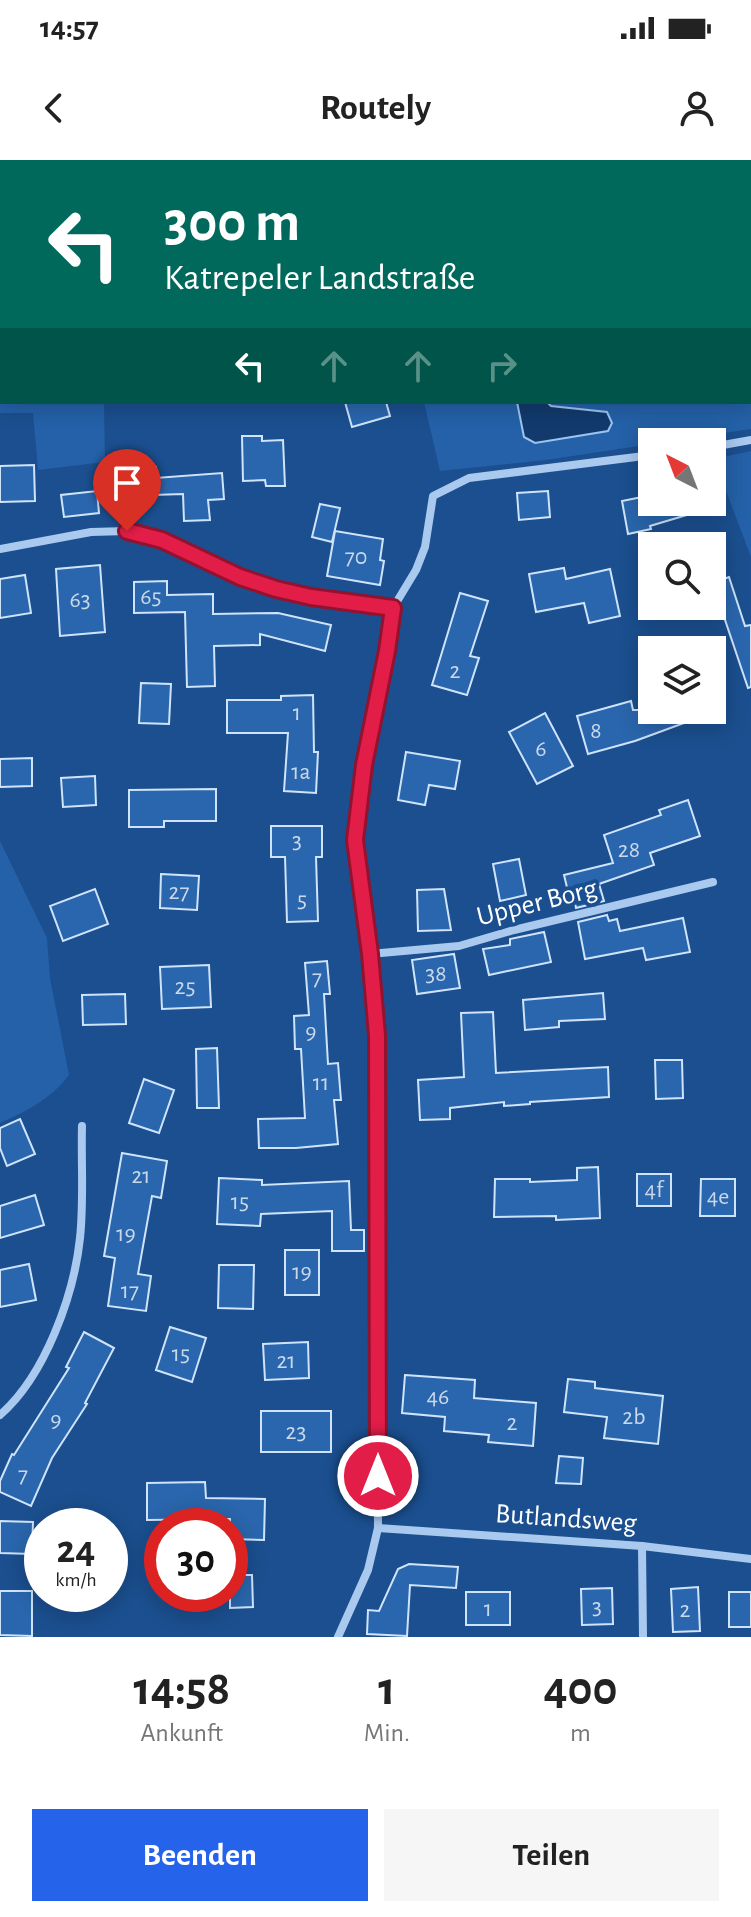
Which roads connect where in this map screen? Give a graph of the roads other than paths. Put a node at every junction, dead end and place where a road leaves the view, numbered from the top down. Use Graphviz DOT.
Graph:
graph roads {
  1 [pos="751,440"];
  2 [pos="726,444"];
  3 [pos="638,457"];
  4 [pos="0,549"];
  5 [pos="393,608"];
  6 [pos="713,882"];
  7 [pos="370,954"];
  8 [pos="82,1126"];
  9 [pos="0,1415"];
  10 [pos="378,1528"];
  11 [pos="642,1546"];
  12 [pos="751,1559"];
  13 [pos="338,1637"];
  14 [pos="643,1637"];
  1 -- 2 [label="street"];
  3 -- 5 [label="street"];
  4 -- 5 [label="street"];
  5 -- 7 [label="street"];
  6 -- 7 [label="street, Upper Borg"];
  7 -- 10 [label="street"];
  8 -- 9 [label="street"];
  10 -- 11 [label="street, Butlandsweg"];
  10 -- 13 [label="street"];
  11 -- 12 [label="street, Butlandsweg"];
  11 -- 14 [label="street"];
}
